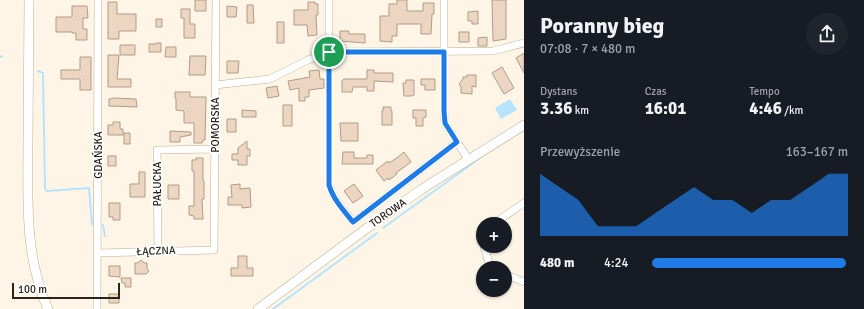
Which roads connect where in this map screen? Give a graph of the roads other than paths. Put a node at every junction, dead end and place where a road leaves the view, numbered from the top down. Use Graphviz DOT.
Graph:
graph roads {
  1 [pos="29,0"];
  2 [pos="98,0"];
  3 [pos="216,0"];
  4 [pos="329,0"];
  5 [pos="444,0"];
  6 [pos="524,44"];
  7 [pos="329,52"];
  8 [pos="444,52"];
  9 [pos="215,85"];
  10 [pos="524,125"];
  11 [pos="457,142"];
  12 [pos="214,150"];
  13 [pos="468,159"];
  14 [pos="524,203"];
  15 [pos="503,217"];
  16 [pos="214,250"];
  17 [pos="158,251"];
  18 [pos="98,253"];
  19 [pos="512,277"];
  20 [pos="524,282"];
  21 [pos="48,309"];
  22 [pos="97,309"];
  23 [pos="258,309"];
  1 -- 21 [label="street"];
  2 -- 18 [label="street, GDAŃSKA"];
  3 -- 9 [label="street, POMORSKA"];
  4 -- 7 [label="street"];
  5 -- 8 [label="street"];
  6 -- 8 [label="street"];
  7 -- 8 [label="street"];
  7 -- 9 [label="street"];
  7 -- 11 [label="street"];
  8 -- 11 [label="street"];
  9 -- 12 [label="street, POMORSKA"];
  10 -- 13 [label="street, TOROWA"];
  11 -- 13 [label="street"];
  12 -- 16 [label="street, POMORSKA"];
  12 -- 17 [label="street, PAŁUCKA"];
  13 -- 23 [label="street, TOROWA"];
  14 -- 15 [label="street"];
  16 -- 17 [label="street, ŁĄCZNA"];
  17 -- 18 [label="street, ŁĄCZNA"];
  18 -- 22 [label="street, GDAŃSKA"];
  19 -- 20 [label="street"];
}
